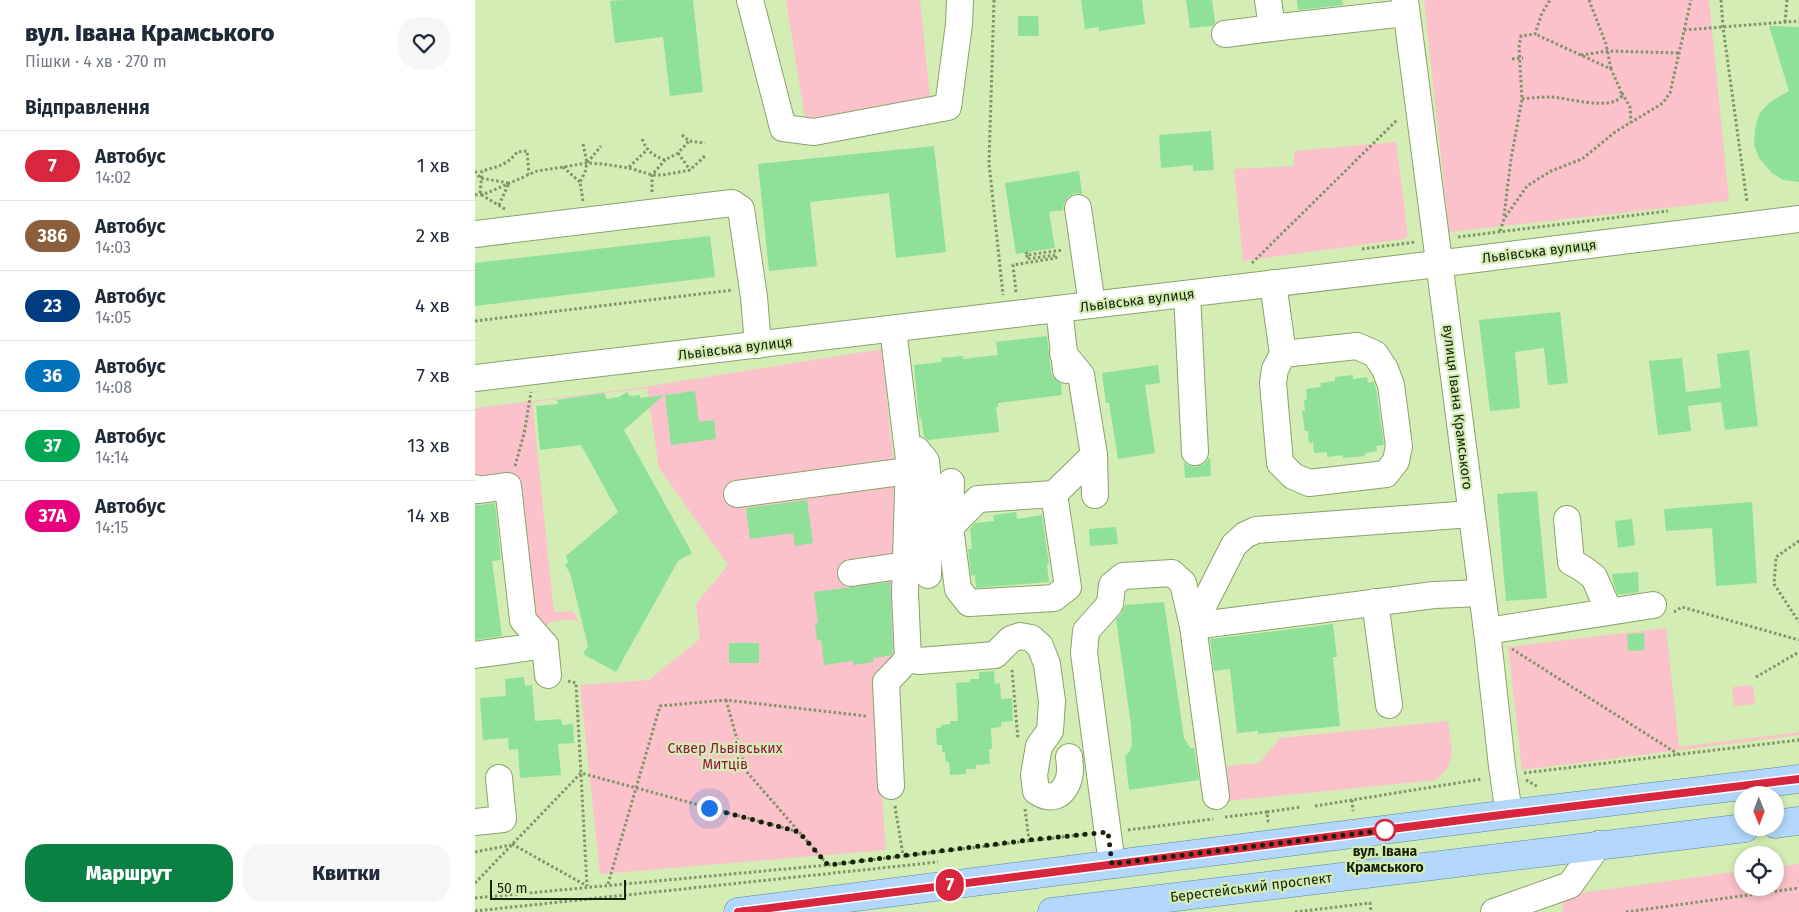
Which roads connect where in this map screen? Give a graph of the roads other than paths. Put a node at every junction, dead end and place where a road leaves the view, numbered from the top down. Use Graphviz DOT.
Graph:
graph roads {
  1 [pos="751,0"];
  2 [pos="960,0"];
  3 [pos="1268,0"];
  4 [pos="1406,6"];
  5 [pos="1280,27"];
  6 [pos="1225,34"];
  7 [pos="1078,208"];
  8 [pos="1799,219"];
  9 [pos="475,234"];
  10 [pos="1439,264"];
  11 [pos="1273,284"];
  12 [pos="1187,294"];
  13 [pos="1051,319"];
  14 [pos="893,329"];
  15 [pos="759,345"];
  16 [pos="1283,354"];
  17 [pos="475,378"];
  18 [pos="1195,452"];
  19 [pos="1094,454"];
  20 [pos="908,460"];
  21 [pos="951,482"];
  22 [pos="475,488"];
  23 [pos="737,494"];
  24 [pos="1055,494"];
  25 [pos="1095,495"];
  26 [pos="1471,514"];
  27 [pos="1567,519"];
  28 [pos="950,527"];
  29 [pos="917,570"];
  30 [pos="851,572"];
  31 [pos="958,589"];
  32 [pos="1482,592"];
  33 [pos="905,593"];
  34 [pos="1375,602"];
  35 [pos="1663,608"];
  36 [pos="1609,611"];
  37 [pos="1193,626"];
  38 [pos="1487,631"];
  39 [pos="545,645"];
  40 [pos="475,655"];
  41 [pos="908,659"];
  42 [pos="548,675"];
  43 [pos="1389,705"];
  44 [pos="1069,757"];
  45 [pos="499,778"];
  46 [pos="1799,779"];
  47 [pos="891,786"];
  48 [pos="1215,796"];
  49 [pos="1509,814"];
  50 [pos="1799,821"];
  51 [pos="475,822"];
  52 [pos="1784,823"];
  53 [pos="1734,829"];
  54 [pos="1599,844"];
  55 [pos="1112,864"];
  56 [pos="738,912"];
  57 [pos="1052,912"];
  58 [pos="1494,912"];
  1 -- 2 [label="street"];
  3 -- 5 [label="street"];
  4 -- 5 [label="street"];
  4 -- 10 [label="street, вулиця Івана Крамського"];
  5 -- 6 [label="street"];
  7 -- 13 [label="street"];
  8 -- 10 [label="street, Львівська вулиця"];
  9 -- 15 [label="street"];
  10 -- 11 [label="street, Львівська вулиця"];
  10 -- 26 [label="street, вулиця Івана Крамського"];
  11 -- 12 [label="street, Львівська вулиця"];
  11 -- 16 [label="street"];
  12 -- 13 [label="street, Львівська вулиця"];
  12 -- 18 [label="street"];
  13 -- 14 [label="street, Львівська вулиця"];
  13 -- 19 [label="street"];
  14 -- 15 [label="street, Львівська вулиця"];
  14 -- 20 [label="street"];
  15 -- 17 [label="street, Львівська вулиця"];
  16 -- 16 [label="street"];
  19 -- 24 [label="street"];
  19 -- 25 [label="street"];
  20 -- 23 [label="street"];
  20 -- 29 [label="street"];
  21 -- 28 [label="street"];
  22 -- 39 [label="street"];
  24 -- 28 [label="street"];
  24 -- 31 [label="street"];
  26 -- 32 [label="street, вулиця Івана Крамського"];
  26 -- 37 [label="street"];
  27 -- 36 [label="street"];
  28 -- 31 [label="street"];
  29 -- 30 [label="street"];
  29 -- 33 [label="street"];
  31 -- 33 [label="street"];
  32 -- 34 [label="street"];
  32 -- 38 [label="street, вулиця Івана Крамського"];
  33 -- 41 [label="street"];
  34 -- 37 [label="street"];
  34 -- 43 [label="street"];
  35 -- 36 [label="street"];
  36 -- 38 [label="street"];
  37 -- 48 [label="street"];
  37 -- 55 [label="street"];
  38 -- 49 [label="street, вулиця Івана Крамського"];
  39 -- 40 [label="street"];
  39 -- 42 [label="street"];
  41 -- 44 [label="street"];
  41 -- 47 [label="street"];
  45 -- 51 [label="street"];
  46 -- 49 [label="main road"];
  49 -- 55 [label="main road"];
  50 -- 52 [label="main road"];
  53 -- 54 [label="main road, Берестейський проспект"];
  54 -- 57 [label="main road, Берестейський проспект"];
  54 -- 58 [label="street"];
  55 -- 56 [label="main road"];
}
